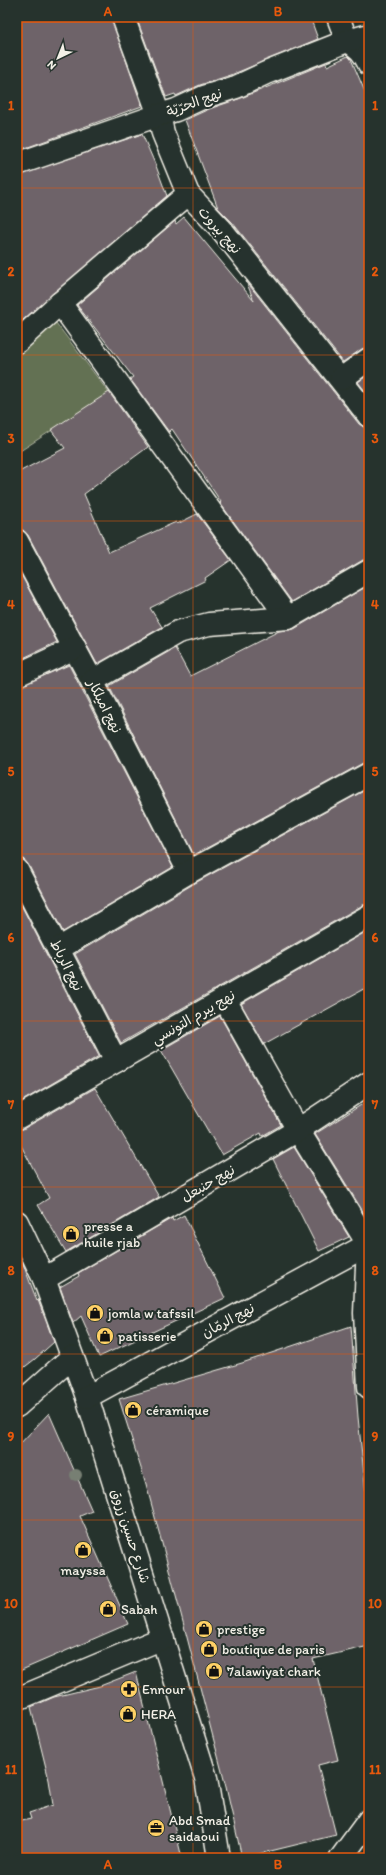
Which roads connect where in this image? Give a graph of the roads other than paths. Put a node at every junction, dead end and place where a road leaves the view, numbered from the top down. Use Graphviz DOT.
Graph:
graph roads {
  1 [pos="122,17"];
  2 [pos="338,17"];
  3 [pos="369,35"];
  4 [pos="347,41"];
  5 [pos="369,64"];
  6 [pos="159,115"];
  7 [pos="17,164"];
  8 [pos="188,194"];
  9 [pos="60,303"];
  10 [pos="17,342"];
  11 [pos="369,359"];
  12 [pos="341,379"];
  13 [pos="369,416"];
  14 [pos="17,541"];
  15 [pos="369,571"];
  16 [pos="288,618"];
  17 [pos="75,648"];
  18 [pos="17,675"];
  19 [pos="92,681"];
  20 [pos="369,774"];
  21 [pos="17,870"];
  22 [pos="189,872"];
  23 [pos="369,916"];
  24 [pos="58,949"];
  25 [pos="224,998"];
  26 [pos="116,1061"];
  27 [pos="369,1083"];
  28 [pos="17,1118"];
  29 [pos="298,1130"];
  30 [pos="17,1222"];
  31 [pos="368,1244"];
  32 [pos="44,1279"];
  33 [pos="72,1357"];
  34 [pos="369,1387"];
  35 [pos="87,1397"];
  36 [pos="17,1406"];
  37 [pos="163,1638"];
  38 [pos="17,1699"];
  39 [pos="369,1820"];
  40 [pos="219,1858"];
  41 [pos="341,1858"];
  1 -- 6 [label="street, نهج بيروت"];
  2 -- 4 [label="street"];
  3 -- 4 [label="street, نهج الحرّيّة"];
  4 -- 5 [label="street"];
  4 -- 6 [label="street, نهج الحرّيّة"];
  6 -- 7 [label="street, نهج الحرّيّة"];
  6 -- 8 [label="street, نهج بيروت"];
  8 -- 9 [label="street"];
  8 -- 12 [label="street, نهج بيروت"];
  9 -- 10 [label="street"];
  9 -- 16 [label="street"];
  11 -- 12 [label="street"];
  12 -- 13 [label="street, نهج بيروت"];
  14 -- 17 [label="street, نهج اميلكار"];
  15 -- 16 [label="street"];
  16 -- 19 [label="street"];
  17 -- 18 [label="street"];
  17 -- 19 [label="street, نهج اميلكار"];
  19 -- 22 [label="street, نهج اميلكار"];
  20 -- 22 [label="street"];
  21 -- 24 [label="street, نهج الرباط"];
  22 -- 24 [label="street"];
  23 -- 25 [label="street, نهج بيرم التونسي"];
  24 -- 26 [label="street, نهج الرباط"];
  25 -- 26 [label="street, نهج بيرم التونسي"];
  25 -- 29 [label="street"];
  26 -- 28 [label="street, نهج بيرم التونسي"];
  27 -- 29 [label="street, نهج حنبعل"];
  29 -- 31 [label="street"];
  29 -- 32 [label="street, نهج حنبعل"];
  30 -- 32 [label="street, شارع حسين زروق"];
  31 -- 34 [label="street"];
  31 -- 35 [label="street, نهج الرمّان"];
  32 -- 33 [label="street, شارع حسين زروق"];
  33 -- 35 [label="street, شارع حسين زروق"];
  33 -- 36 [label="street"];
  35 -- 37 [label="street, شارع حسين زروق"];
  37 -- 38 [label="street"];
  37 -- 40 [label="street, شارع حسين زروق"];
  39 -- 41 [label="street"];
}
